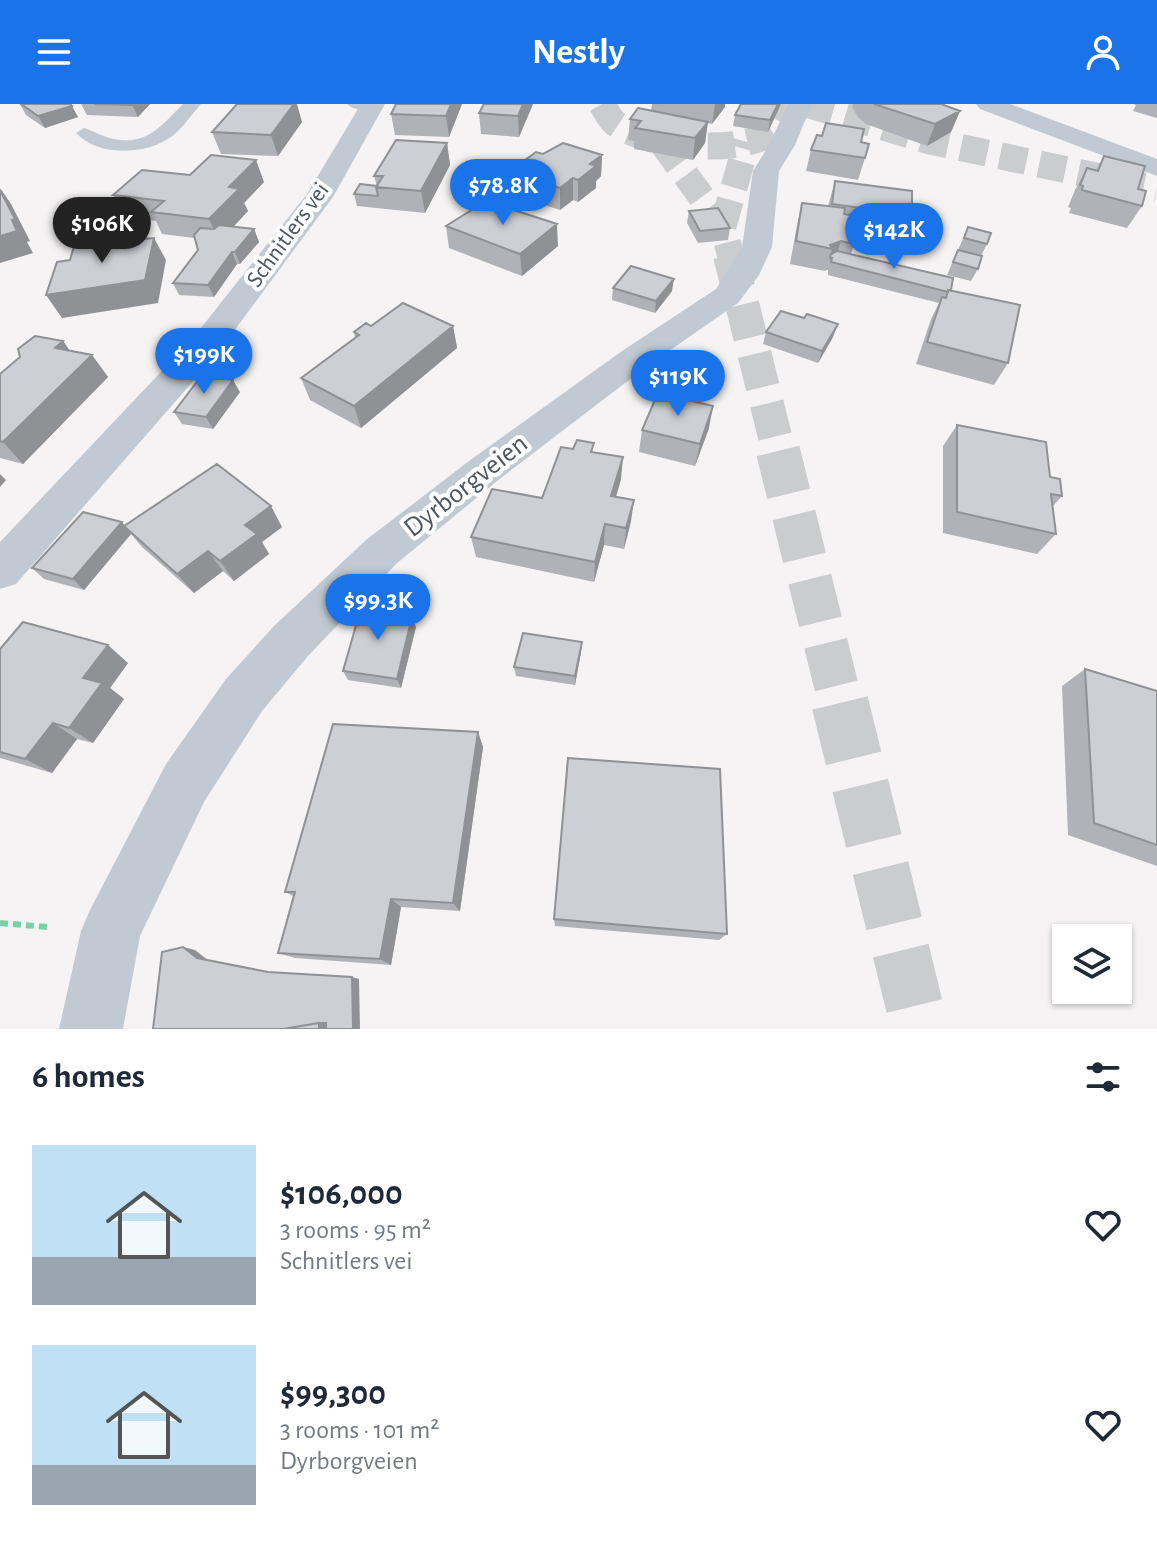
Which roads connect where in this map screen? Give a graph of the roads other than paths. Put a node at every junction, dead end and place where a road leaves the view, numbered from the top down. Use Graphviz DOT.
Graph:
graph roads {
  1 [pos="193,104"];
  2 [pos="355,104"];
  3 [pos="373,104"];
  4 [pos="800,104"];
  5 [pos="988,104"];
  6 [pos="84,133"];
  7 [pos="1157,168"];
  8 [pos="0,571"];
  9 [pos="91,1029"];
  1 -- 6 [label="lane"];
  2 -- 3 [label="lane, Schnitlers vei"];
  3 -- 8 [label="street, Schnitlers vei"];
  4 -- 9 [label="street, Dyrborgveien"];
  5 -- 7 [label="street"];
}
